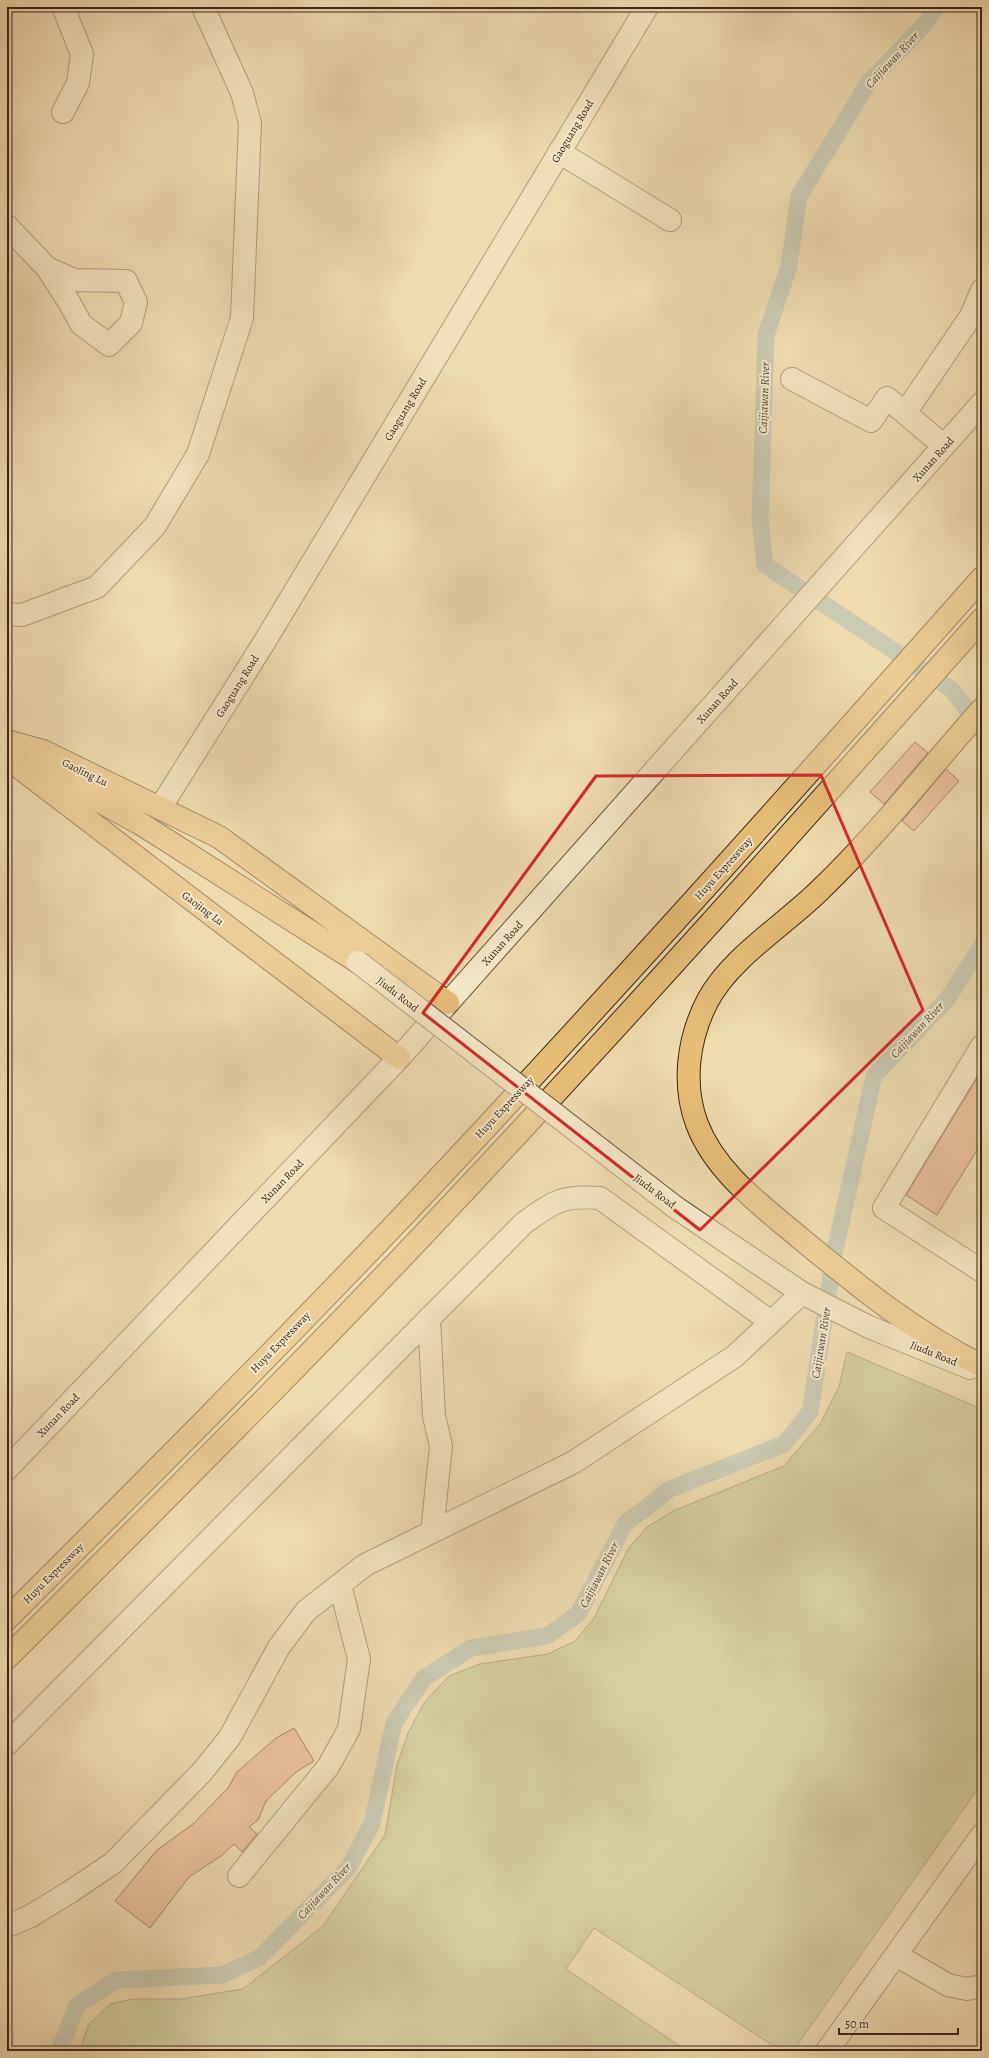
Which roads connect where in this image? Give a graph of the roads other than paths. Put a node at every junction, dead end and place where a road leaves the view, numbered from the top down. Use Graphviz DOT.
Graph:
graph roads {
  1 [pos="63,7"];
  2 [pos="203,7"];
  3 [pos="647,7"];
  4 [pos="63,112"];
  5 [pos="559,152"];
  6 [pos="670,220"];
  7 [pos="7,226"];
  8 [pos="47,268"];
  9 [pos="982,290"];
  10 [pos="792,379"];
  11 [pos="982,404"];
  12 [pos="906,413"];
  13 [pos="944,446"];
  14 [pos="982,578"];
  15 [pos="7,614"];
  16 [pos="982,620"];
  17 [pos="982,708"];
  18 [pos="7,741"];
  19 [pos="7,750"];
  20 [pos="7,758"];
  21 [pos="160,808"];
  22 [pos="358,962"];
  23 [pos="448,1003"];
  24 [pos="982,1046"];
  25 [pos="399,1058"];
  26 [pos="982,1271"];
  27 [pos="802,1293"];
  28 [pos="429,1318"];
  29 [pos="771,1322"];
  30 [pos="982,1366"];
  31 [pos="982,1373"];
  32 [pos="191,1434"];
  33 [pos="7,1469"];
  34 [pos="432,1532"];
  35 [pos="340,1585"];
  36 [pos="7,1613"];
  37 [pos="7,1619"];
  38 [pos="7,1658"];
  39 [pos="7,1744"];
  40 [pos="982,1835"];
  41 [pos="239,1876"];
  42 [pos="7,1926"];
  43 [pos="896,1955"];
  44 [pos="982,1986"];
  45 [pos="827,2051"];
  1 -- 4 [label="street"];
  2 -- 15 [label="street"];
  3 -- 5 [label="street, Gaoguang Road"];
  5 -- 6 [label="street"];
  5 -- 21 [label="street, Gaoguang Road"];
  7 -- 8 [label="street"];
  9 -- 12 [label="street"];
  10 -- 12 [label="street"];
  11 -- 13 [label="street, Xunan Road"];
  12 -- 13 [label="street"];
  13 -- 23 [label="street, Xunan Road"];
  14 -- 32 [label="main road, Huyu Expressway"];
  16 -- 38 [label="main road"];
  17 -- 30 [label="main road"];
  18 -- 21 [label="main road, GaoJing Lu"];
  19 -- 22 [label="main road, Gaojing Lu"];
  20 -- 25 [label="main road, Gaojing Lu"];
  21 -- 23 [label="main road, GaoJing Lu"];
  22 -- 27 [label="street, Jiudu Road, bridge"];
  23 -- 25 [label="street, Xunan Road"];
  24 -- 26 [label="street"];
  25 -- 33 [label="street, Xunan Road"];
  27 -- 29 [label="street"];
  27 -- 31 [label="street, Jiudu Road"];
  28 -- 29 [label="street"];
  28 -- 34 [label="street"];
  28 -- 39 [label="street"];
  29 -- 34 [label="street"];
  32 -- 36 [label="main road"];
  32 -- 37 [label="main road, Huyu Expressway"];
  34 -- 35 [label="street"];
  35 -- 41 [label="street"];
  35 -- 42 [label="street"];
  40 -- 43 [label="street"];
  43 -- 44 [label="street"];
  43 -- 45 [label="street"];
}
